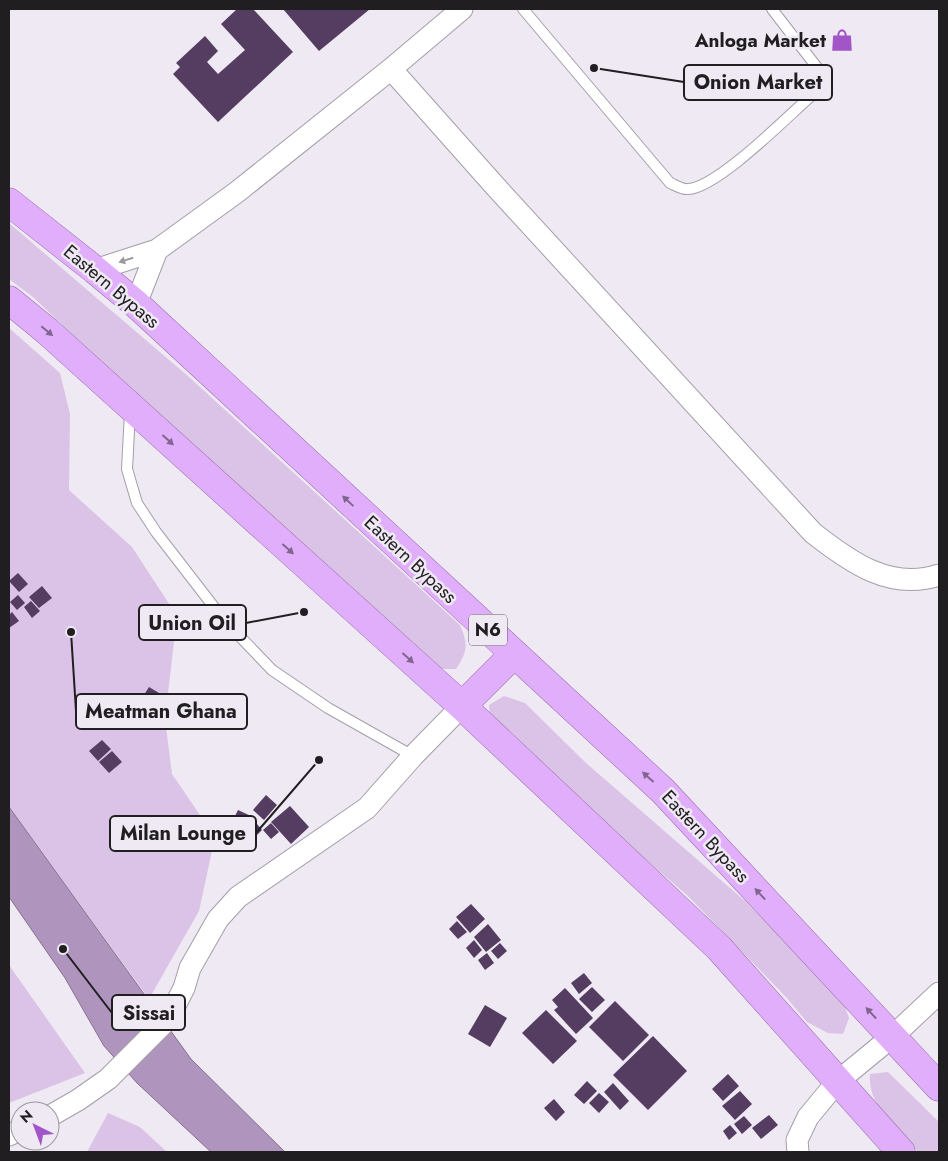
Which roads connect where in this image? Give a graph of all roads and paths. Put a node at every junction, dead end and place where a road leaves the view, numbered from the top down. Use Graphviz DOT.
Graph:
graph roads {
  1 [pos="462,9"];
  2 [pos="523,9"];
  3 [pos="772,9"];
  4 [pos="392,69"];
  5 [pos="9,202"];
  6 [pos="157,250"];
  7 [pos="96,270"];
  8 [pos="9,300"];
  9 [pos="136,304"];
  10 [pos="130,406"];
  11 [pos="939,574"];
  12 [pos="514,654"];
  13 [pos="462,706"];
  14 [pos="412,756"];
  15 [pos="939,993"];
  16 [pos="893,1036"];
  17 [pos="837,1082"];
  18 [pos="939,1087"];
  19 [pos="60,1110"];
  20 [pos="798,1152"];
  21 [pos="901,1152"];
  1 -- 4 [label="street"];
  2 -- 3 [label="lane"];
  4 -- 6 [label="street"];
  4 -- 11 [label="street"];
  5 -- 7 [label="highway, Eastern Bypass / N6"];
  6 -- 7 [label="street, one-way"];
  6 -- 9 [label="street"];
  7 -- 9 [label="highway, Eastern Bypass / N6"];
  8 -- 10 [label="highway, one-way"];
  12 -- 9 [label="highway, Eastern Bypass / N6, one-way"];
  10 -- 13 [label="highway, one-way"];
  10 -- 14 [label="lane"];
  12 -- 13 [label="highway"];
  16 -- 12 [label="highway, Eastern Bypass / N6, one-way"];
  13 -- 14 [label="street"];
  13 -- 17 [label="highway"];
  14 -- 19 [label="street"];
  15 -- 16 [label="street"];
  16 -- 17 [label="street"];
  16 -- 18 [label="highway, Eastern Bypass / N6"];
  17 -- 20 [label="street"];
  17 -- 21 [label="highway"];
}
